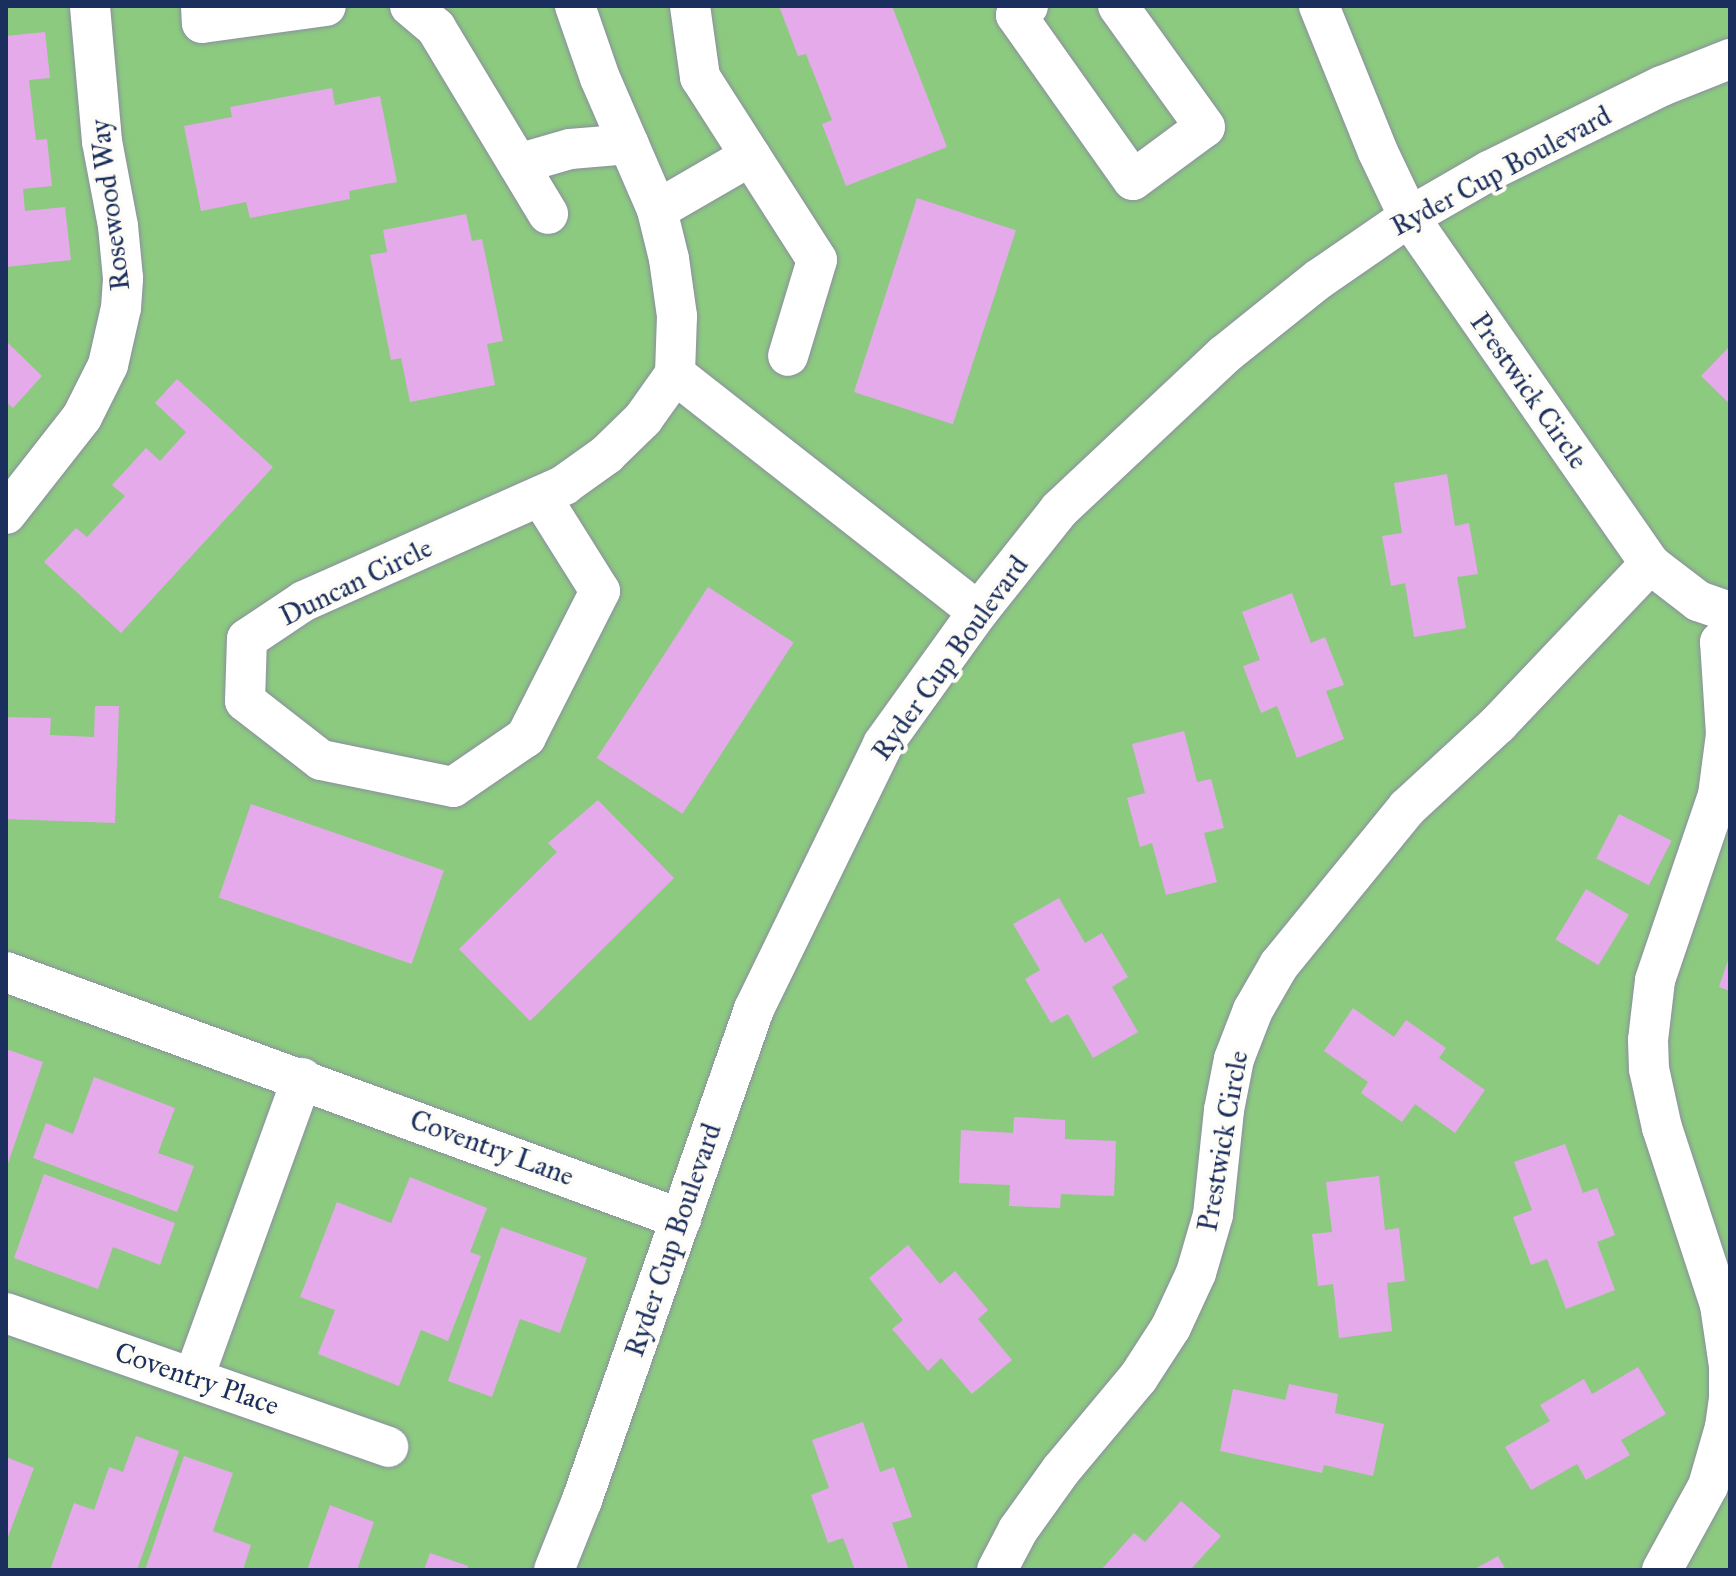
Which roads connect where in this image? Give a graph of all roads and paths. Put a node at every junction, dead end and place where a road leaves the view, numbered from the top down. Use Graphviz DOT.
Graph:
graph roads {
  1 [pos="90,6"];
  2 [pos="201,6"];
  3 [pos="326,6"];
  4 [pos="410,6"];
  5 [pos="575,6"];
  6 [pos="690,6"];
  7 [pos="1028,6"];
  8 [pos="1118,6"];
  9 [pos="1319,6"];
  10 [pos="1730,59"];
  11 [pos="629,144"];
  12 [pos="750,156"];
  13 [pos="518,164"];
  14 [pos="657,210"];
  15 [pos="548,214"];
  16 [pos="1409,217"];
  17 [pos="788,356"];
  18 [pos="675,374"];
  19 [pos="541,497"];
  20 [pos="6,514"];
  21 [pos="1650,564"];
  22 [pos="978,612"];
  23 [pos="1730,612"];
  24 [pos="1730,633"];
  25 [pos="6,972"];
  26 [pos="302,1078"];
  27 [pos="681,1219"];
  28 [pos="6,1313"];
  29 [pos="194,1377"];
  30 [pos="388,1447"];
  31 [pos="554,1570"];
  32 [pos="997,1570"];
  33 [pos="1662,1570"];
  1 -- 20 [label="street, Rosewood Way"];
  2 -- 3 [label="street"];
  4 -- 13 [label="street"];
  5 -- 11 [label="street"];
  6 -- 12 [label="street"];
  7 -- 8 [label="street"];
  9 -- 16 [label="street, Prestwick Circle"];
  10 -- 16 [label="street, Ryder Cup Boulevard"];
  11 -- 13 [label="street"];
  11 -- 14 [label="street"];
  12 -- 14 [label="street"];
  12 -- 17 [label="street"];
  13 -- 15 [label="street"];
  14 -- 18 [label="street"];
  16 -- 21 [label="street, Prestwick Circle"];
  16 -- 22 [label="street, Ryder Cup Boulevard"];
  18 -- 19 [label="street, Duncan Circle"];
  18 -- 22 [label="street"];
  19 -- 19 [label="street, Duncan Circle"];
  21 -- 23 [label="street, Prestwick Circle"];
  21 -- 32 [label="street, Prestwick Circle"];
  22 -- 27 [label="street, Ryder Cup Boulevard"];
  24 -- 33 [label="street"];
  25 -- 26 [label="street, Coventry Lane"];
  26 -- 27 [label="street, Coventry Lane"];
  26 -- 29 [label="street"];
  27 -- 31 [label="street, Ryder Cup Boulevard"];
  28 -- 29 [label="street, Coventry Place"];
  29 -- 30 [label="street, Coventry Place"];
}
